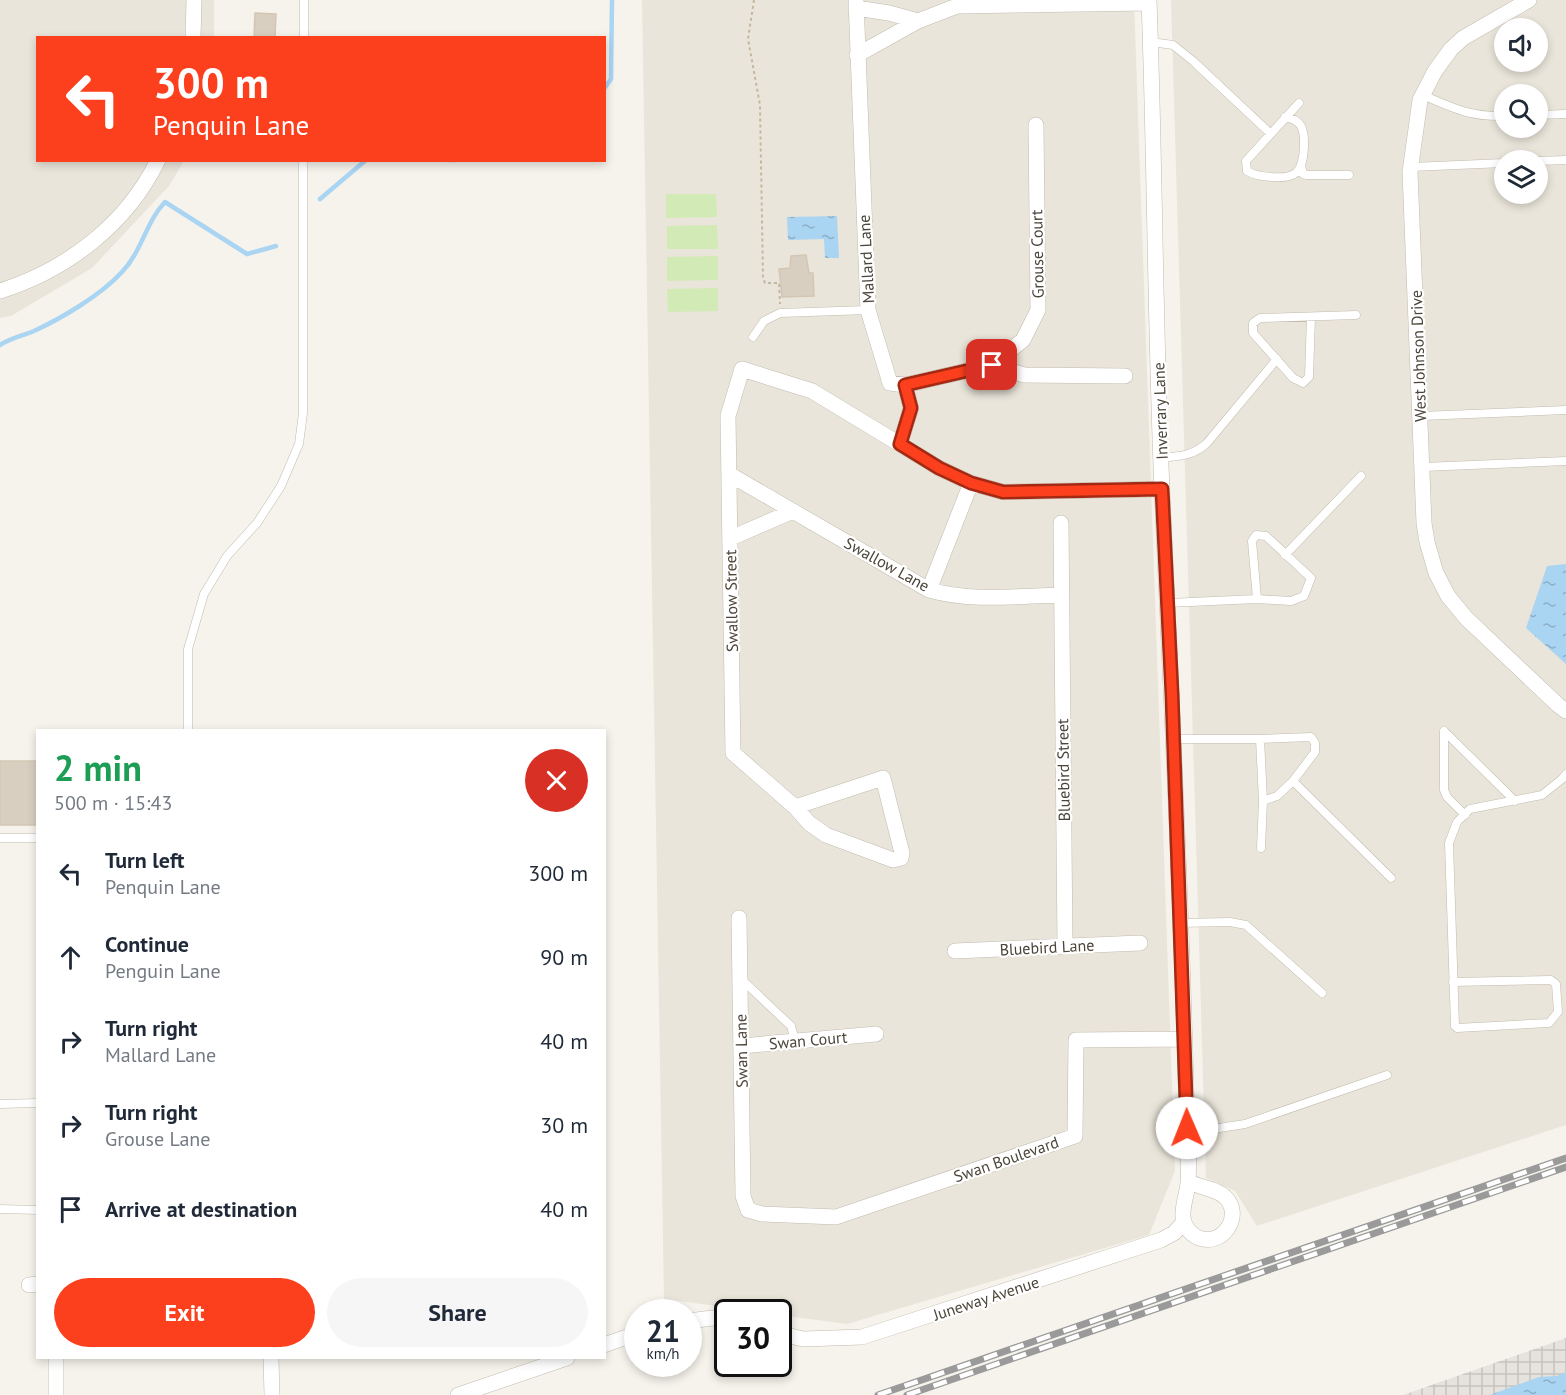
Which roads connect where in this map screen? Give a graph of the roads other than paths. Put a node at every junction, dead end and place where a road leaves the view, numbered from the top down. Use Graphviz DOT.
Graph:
graph roads {
  1 [pos="194,0"];
  2 [pos="304,0"];
  3 [pos="1149,2"];
  4 [pos="1519,2"];
  5 [pos="1031,3"];
  6 [pos="856,4"];
  7 [pos="918,21"];
  8 [pos="193,36"];
  9 [pos="304,36"];
  10 [pos="1150,42"];
  11 [pos="857,55"];
  12 [pos="1423,95"];
  13 [pos="1299,103"];
  14 [pos="1566,114"];
  15 [pos="1548,115"];
  16 [pos="1494,116"];
  17 [pos="1286,117"];
  18 [pos="1036,125"];
  19 [pos="1270,133"];
  20 [pos="1566,160"];
  21 [pos="1548,161"];
  22 [pos="157,162"];
  23 [pos="303,162"];
  24 [pos="1301,162"];
  25 [pos="1494,163"];
  26 [pos="1411,166"];
  27 [pos="1349,175"];
  28 [pos="0,291"];
  29 [pos="868,310"];
  30 [pos="1356,315"];
  31 [pos="1311,317"];
  32 [pos="753,337"];
  33 [pos="1277,359"];
  34 [pos="992,365"];
  35 [pos="1125,376"];
  36 [pos="905,385"];
  37 [pos="1566,410"];
  38 [pos="1421,416"];
  39 [pos="900,444"];
  40 [pos="1161,458"];
  41 [pos="1566,461"];
  42 [pos="1423,467"];
  43 [pos="729,474"];
  44 [pos="1361,476"];
  45 [pos="971,483"];
  46 [pos="1162,489"];
  47 [pos="793,511"];
  48 [pos="1061,523"];
  49 [pos="730,538"];
  50 [pos="1286,555"];
  51 [pos="929,590"];
  52 [pos="1061,595"];
  53 [pos="1257,599"];
  54 [pos="1168,603"];
  55 [pos="1566,711"];
  56 [pos="188,729"];
  57 [pos="1174,739"];
  58 [pos="1260,740"];
  59 [pos="1566,774"];
  60 [pos="1293,781"];
  61 [pos="1263,801"];
  62 [pos="1515,801"];
  63 [pos="795,807"];
  64 [pos="1464,815"];
  65 [pos="0,838"];
  66 [pos="36,838"];
  67 [pos="1261,848"];
  68 [pos="1391,878"];
  69 [pos="739,918"];
  70 [pos="1180,923"];
  71 [pos="1140,943"];
  72 [pos="1065,946"];
  73 [pos="955,951"];
  74 [pos="740,978"];
  75 [pos="1453,982"];
  76 [pos="1322,993"];
  77 [pos="876,1034"];
  78 [pos="1185,1039"];
  79 [pos="795,1041"];
  80 [pos="741,1046"];
  81 [pos="1387,1075"];
  82 [pos="0,1104"];
  83 [pos="36,1104"];
  84 [pos="1187,1128"];
  85 [pos="1188,1181"];
  86 [pos="880,1202"];
  87 [pos="0,1209"];
  88 [pos="36,1210"];
  89 [pos="1184,1222"];
  90 [pos="792,1336"];
  91 [pos="624,1338"];
  92 [pos="606,1344"];
  93 [pos="56,1359"];
  94 [pos="271,1359"];
  95 [pos="564,1359"];
  96 [pos="56,1395"];
  97 [pos="272,1395"];
  98 [pos="458,1395"];
  1 -- 8 [label="street"];
  2 -- 9 [label="lane"];
  3 -- 5 [label="street"];
  3 -- 10 [label="street, Inverrary Lane"];
  4 -- 12 [label="street, West Johnson Drive"];
  5 -- 7 [label="street"];
  6 -- 7 [label="street"];
  6 -- 11 [label="street, Mallard Lane"];
  7 -- 11 [label="street"];
  10 -- 19 [label="lane"];
  10 -- 40 [label="street, Inverrary Lane"];
  11 -- 29 [label="street, Mallard Lane"];
  12 -- 16 [label="lane"];
  12 -- 26 [label="street, West Johnson Drive"];
  13 -- 17 [label="lane"];
  14 -- 15 [label="lane"];
  17 -- 19 [label="lane"];
  17 -- 24 [label="lane"];
  18 -- 34 [label="street, Grouse Court"];
  19 -- 24 [label="lane"];
  20 -- 21 [label="lane"];
  22 -- 28 [label="street"];
  23 -- 56 [label="lane"];
  24 -- 27 [label="lane"];
  25 -- 26 [label="lane"];
  26 -- 38 [label="street, West Johnson Drive"];
  29 -- 32 [label="lane"];
  29 -- 36 [label="street, Mallard Lane"];
  30 -- 31 [label="lane"];
  31 -- 33 [label="lane"];
  31 -- 33 [label="lane"];
  33 -- 40 [label="lane"];
  34 -- 35 [label="street"];
  34 -- 36 [label="street"];
  36 -- 39 [label="street"];
  37 -- 38 [label="lane"];
  38 -- 42 [label="street, West Johnson Drive"];
  39 -- 43 [label="street, Swallow Street"];
  39 -- 45 [label="street"];
  40 -- 46 [label="street, Inverrary Lane"];
  41 -- 42 [label="lane"];
  42 -- 55 [label="street, West Johnson Drive"];
  43 -- 47 [label="street, Swallow Lane"];
  43 -- 49 [label="street, Swallow Street"];
  44 -- 50 [label="lane"];
  45 -- 46 [label="street"];
  45 -- 51 [label="street"];
  46 -- 54 [label="street, Inverrary Lane"];
  47 -- 49 [label="street"];
  47 -- 51 [label="street, Swallow Lane"];
  48 -- 52 [label="street, Bluebird Street"];
  49 -- 63 [label="street, Swallow Street"];
  50 -- 53 [label="lane"];
  50 -- 53 [label="lane"];
  51 -- 52 [label="street, Swallow Lane"];
  52 -- 72 [label="street, Bluebird Street"];
  53 -- 54 [label="lane"];
  54 -- 57 [label="street, Inverrary Lane"];
  57 -- 58 [label="lane"];
  57 -- 70 [label="street, Inverrary Lane"];
  58 -- 60 [label="lane"];
  58 -- 61 [label="lane"];
  59 -- 62 [label="lane"];
  60 -- 61 [label="lane"];
  60 -- 68 [label="lane"];
  61 -- 67 [label="lane"];
  62 -- 64 [label="lane"];
  62 -- 64 [label="lane"];
  63 -- 63 [label="street, Swallow Street"];
  64 -- 75 [label="lane"];
  65 -- 66 [label="lane"];
  69 -- 74 [label="street, Swan Lane"];
  70 -- 76 [label="lane"];
  70 -- 78 [label="street, Inverrary Lane"];
  71 -- 72 [label="street, Bluebird Lane"];
  72 -- 73 [label="street, Bluebird Lane"];
  74 -- 79 [label="lane"];
  74 -- 80 [label="street, Swan Lane"];
  75 -- 75 [label="lane"];
  77 -- 79 [label="street, Swan Court"];
  78 -- 84 [label="street, Inverrary Lane"];
  78 -- 86 [label="street, Swan Boulevard"];
  79 -- 80 [label="street, Swan Court"];
  80 -- 86 [label="street, Swan Lane"];
  81 -- 84 [label="lane"];
  82 -- 83 [label="lane"];
  84 -- 85 [label="street, Inverrary Lane"];
  85 -- 89 [label="street, Inverrary Lane"];
  85 -- 89 [label="street"];
  87 -- 88 [label="lane"];
  89 -- 90 [label="street, Juneway Avenue"];
  91 -- 92 [label="street"];
  93 -- 96 [label="street"];
  94 -- 97 [label="street"];
  95 -- 98 [label="street"];
}
